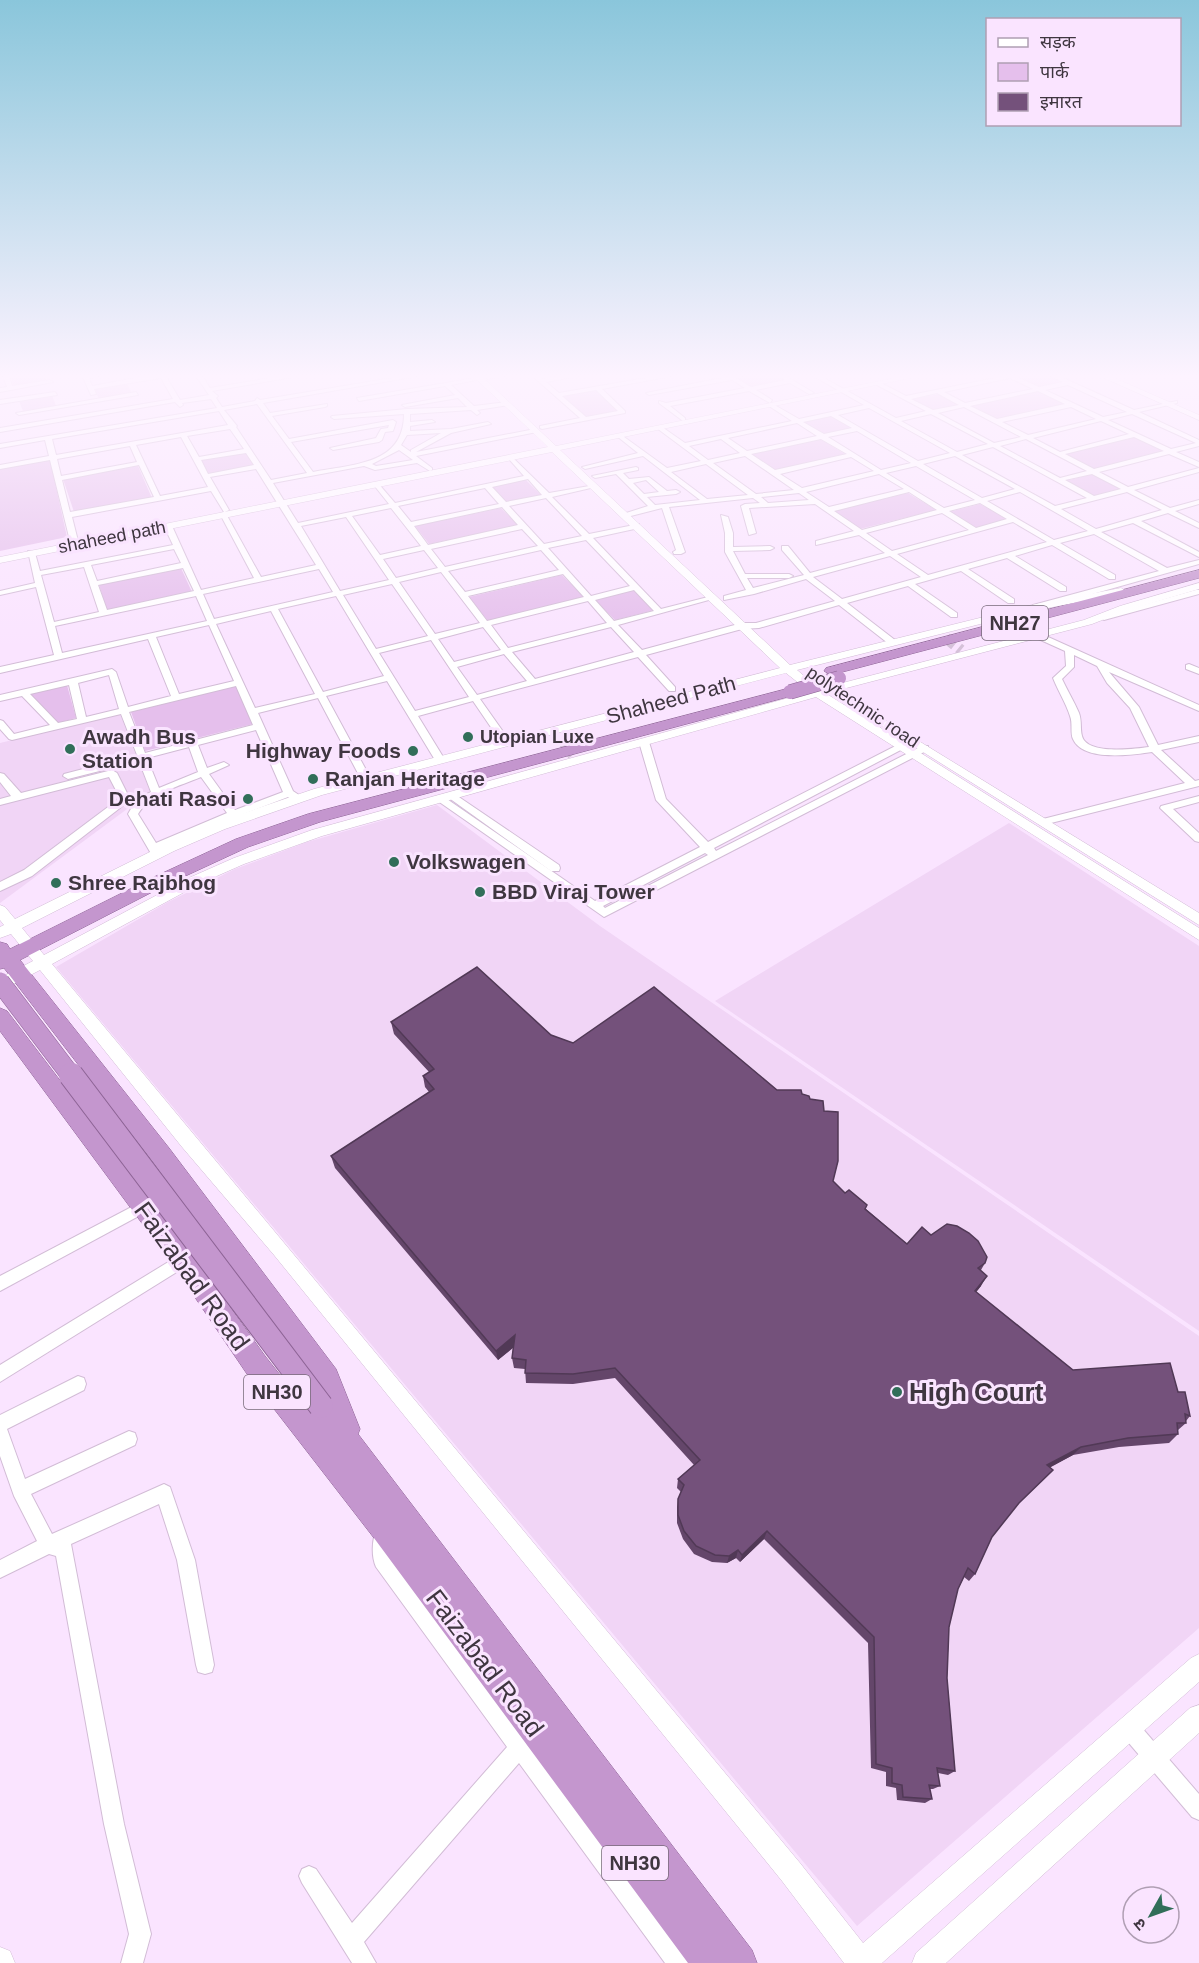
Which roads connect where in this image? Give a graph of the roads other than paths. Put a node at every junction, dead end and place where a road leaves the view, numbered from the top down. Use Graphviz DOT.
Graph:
graph roads {
  1 [pos="56,465"];
  2 [pos="132,465"];
  3 [pos="142,465"];
  4 [pos="200,465"];
  5 [pos="303,465"];
  6 [pos="328,465"];
  7 [pos="367,465"];
  8 [pos="394,465"];
  9 [pos="425,465"];
  10 [pos="454,465"];
  11 [pos="477,465"];
  12 [pos="517,465"];
  13 [pos="577,465"];
  14 [pos="592,465"];
  15 [pos="657,465"];
  16 [pos="696,465"];
  17 [pos="712,465"];
  18 [pos="761,465"];
  19 [pos="808,465"];
  20 [pos="869,465"];
  21 [pos="914,465"];
  22 [pos="918,465"];
  23 [pos="975,465"];
  24 [pos="1030,465"];
  25 [pos="1080,465"];
  26 [pos="1118,465"];
  27 [pos="260,466"];
  28 [pos="585,466"];
  29 [pos="430,469"];
  30 [pos="636,469"];
  31 [pos="1199,470"];
  32 [pos="665,471"];
  33 [pos="1093,471"];
  34 [pos="618,472"];
  35 [pos="881,472"];
  36 [pos="773,473"];
  37 [pos="310,474"];
  38 [pos="206,476"];
  39 [pos="529,477"];
  40 [pos="59,478"];
  41 [pos="1059,480"];
  42 [pos="594,481"];
  43 [pos="270,482"];
  44 [pos="627,482"];
  45 [pos="377,484"];
  46 [pos="487,486"];
  47 [pos="213,488"];
  48 [pos="1128,489"];
  49 [pos="910,490"];
  50 [pos="1021,490"];
  51 [pos="800,491"];
  52 [pos="676,492"];
  53 [pos="665,493"];
  54 [pos="547,495"];
  55 [pos="641,496"];
  56 [pos="158,498"];
  57 [pos="757,498"];
  58 [pos="1093,498"];
  59 [pos="282,501"];
  60 [pos="981,501"];
  61 [pos="707,502"];
  62 [pos="816,502"];
  63 [pos="1199,502"];
  64 [pos="394,505"];
  65 [pos="504,505"];
  66 [pos="767,505"];
  67 [pos="665,506"];
  68 [pos="653,507"];
  69 [pos="1054,509"];
  70 [pos="828,510"];
  71 [pos="943,510"];
  72 [pos="1168,510"];
  73 [pos="225,512"];
  74 [pos="630,514"];
  75 [pos="68,515"];
  76 [pos="348,515"];
  77 [pos="724,517"];
  78 [pos="1199,517"];
  79 [pos="1013,520"];
  80 [pos="1134,520"];
  81 [pos="1188,520"];
  82 [pos="297,525"];
  83 [pos="409,525"];
  84 [pos="168,526"];
  85 [pos="523,526"];
  86 [pos="636,526"];
  87 [pos="1199,526"];
  88 [pos="975,530"];
  89 [pos="1094,531"];
  90 [pos="860,532"];
  91 [pos="752,533"];
  92 [pos="587,537"];
  93 [pos="74,541"];
  94 [pos="819,543"];
  95 [pos="1053,543"];
  96 [pos="177,546"];
  97 [pos="427,547"];
  98 [pos="543,548"];
  99 [pos="770,548"];
  100 [pos="785,548"];
  101 [pos="729,549"];
  102 [pos="677,552"];
  103 [pos="890,553"];
  104 [pos="31,554"];
  105 [pos="1008,555"];
  106 [pos="1199,555"];
  107 [pos="0,558"];
  108 [pos="378,558"];
  109 [pos="1199,562"];
  110 [pos="87,564"];
  111 [pos="185,565"];
  112 [pos="321,567"];
  113 [pos="961,568"];
  114 [pos="445,570"];
  115 [pos="564,571"];
  116 [pos="1199,572"];
  117 [pos="36,574"];
  118 [pos="742,576"];
  119 [pos="804,577"];
  120 [pos="1112,577"];
  121 [pos="927,578"];
  122 [pos="1163,579"];
  123 [pos="259,580"];
  124 [pos="1199,581"];
  125 [pos="394,582"];
  126 [pos="909,583"];
  127 [pos="39,584"];
  128 [pos="94,584"];
  129 [pos="1199,586"];
  130 [pos="636,587"];
  131 [pos="1063,589"];
  132 [pos="751,592"];
  133 [pos="1199,592"];
  134 [pos="0,593"];
  135 [pos="198,593"];
  136 [pos="339,595"];
  137 [pos="464,595"];
  138 [pos="589,598"];
  139 [pos="712,598"];
  140 [pos="727,598"];
  141 [pos="1140,600"];
  142 [pos="1011,601"];
  143 [pos="841,602"];
  144 [pos="274,609"];
  145 [pos="659,611"];
  146 [pos="104,613"];
  147 [pos="954,615"];
  148 [pos="1088,622"];
  149 [pos="212,623"];
  150 [pos="612,623"];
  151 [pos="486,624"];
  152 [pos="50,625"];
  153 [pos="742,626"];
  154 [pos="756,626"];
  155 [pos="1036,635"];
  156 [pos="151,636"];
  157 [pos="433,637"];
  158 [pos="892,642"];
  159 [pos="506,651"];
  160 [pos="1069,651"];
  161 [pos="373,652"];
  162 [pos="640,654"];
  163 [pos="59,657"];
  164 [pos="1100,663"];
  165 [pos="453,665"];
  166 [pos="0,670"];
  167 [pos="389,678"];
  168 [pos="790,678"];
  169 [pos="73,681"];
  170 [pos="533,682"];
  171 [pos="239,683"];
  172 [pos="830,683"];
  173 [pos="672,689"];
  174 [pos="23,692"];
  175 [pos="321,695"];
  176 [pos="1,696"];
  177 [pos="176,698"];
  178 [pos="476,698"];
  179 [pos="1199,708"];
  180 [pos="124,710"];
  181 [pos="252,712"];
  182 [pos="412,715"];
  183 [pos="82,720"];
  184 [pos="0,723"];
  185 [pos="56,726"];
  186 [pos="259,726"];
  187 [pos="1199,739"];
  188 [pos="192,742"];
  189 [pos="645,742"];
  190 [pos="506,743"];
  191 [pos="913,747"];
  192 [pos="1155,750"];
  193 [pos="141,755"];
  194 [pos="440,760"];
  195 [pos="224,765"];
  196 [pos="204,774"];
  197 [pos="0,776"];
  198 [pos="366,779"];
  199 [pos="48,782"];
  200 [pos="1196,784"];
  201 [pos="156,794"];
  202 [pos="294,796"];
  203 [pos="18,797"];
  204 [pos="446,797"];
  205 [pos="1199,799"];
  206 [pos="271,800"];
  207 [pos="0,802"];
  208 [pos="1013,810"];
  209 [pos="260,812"];
  210 [pos="233,818"];
  211 [pos="314,818"];
  212 [pos="1042,822"];
  213 [pos="1199,839"];
  214 [pos="296,841"];
  215 [pos="156,851"];
  216 [pos="710,851"];
  217 [pos="0,887"];
  218 [pos="118,903"];
  219 [pos="598,904"];
  220 [pos="0,910"];
  221 [pos="1198,919"];
  222 [pos="111,925"];
  223 [pos="1199,935"];
  224 [pos="17,936"];
  225 [pos="44,962"];
  226 [pos="3,963"];
  227 [pos="0,1016"];
  228 [pos="143,1207"];
  229 [pos="183,1260"];
  230 [pos="0,1284"];
  231 [pos="0,1374"];
  232 [pos="78,1384"];
  233 [pos="0,1424"];
  234 [pos="0,1432"];
  235 [pos="129,1439"];
  236 [pos="355,1450"];
  237 [pos="20,1490"];
  238 [pos="48,1545"];
  239 [pos="0,1569"];
  240 [pos="205,1665"];
  241 [pos="1199,1666"];
  242 [pos="1199,1717"];
  243 [pos="1129,1728"];
  244 [pos="527,1739"];
  245 [pos="1154,1758"];
  246 [pos="1199,1810"];
  247 [pos="309,1876"];
  248 [pos="350,1941"];
  249 [pos="132,1963"];
  250 [pos="364,1963"];
  251 [pos="678,1963"];
  252 [pos="710,1963"];
  253 [pos="739,1963"];
  254 [pos="861,1963"];
  255 [pos="926,1963"];
  1 -- 40 [label="street"];
  2 -- 40 [label="street"];
  3 -- 56 [label="street"];
  4 -- 38 [label="street"];
  5 -- 37 [label="street"];
  6 -- 37 [label="street"];
  7 -- 8 [label="street"];
  9 -- 29 [label="street"];
  10 -- 29 [label="street"];
  11 -- 45 [label="street, shaheed path"];
  12 -- 39 [label="street"];
  13 -- 42 [label="street"];
  14 -- 28 [label="street"];
  15 -- 32 [label="street"];
  16 -- 32 [label="street"];
  17 -- 57 [label="street"];
  18 -- 36 [label="street"];
  19 -- 36 [label="street"];
  20 -- 35 [label="street"];
  21 -- 35 [label="street"];
  22 -- 60 [label="street"];
  23 -- 50 [label="street"];
  24 -- 41 [label="street"];
  25 -- 33 [label="street"];
  26 -- 33 [label="street"];
  27 -- 38 [label="street"];
  27 -- 43 [label="street"];
  28 -- 42 [label="street"];
  29 -- 59 [label="street"];
  30 -- 34 [label="street"];
  31 -- 48 [label="street"];
  32 -- 61 [label="street"];
  33 -- 41 [label="street"];
  33 -- 48 [label="street"];
  34 -- 42 [label="street"];
  34 -- 44 [label="street"];
  35 -- 49 [label="street"];
  35 -- 51 [label="street"];
  36 -- 51 [label="street"];
  37 -- 43 [label="street"];
  38 -- 47 [label="street"];
  39 -- 46 [label="street"];
  39 -- 54 [label="street"];
  40 -- 75 [label="street"];
  41 -- 58 [label="street"];
  42 -- 54 [label="street"];
  42 -- 74 [label="street"];
  43 -- 59 [label="street"];
  44 -- 53 [label="street"];
  44 -- 55 [label="street"];
  45 -- 59 [label="street, shaheed path"];
  45 -- 64 [label="street"];
  46 -- 64 [label="street"];
  46 -- 65 [label="street"];
  47 -- 56 [label="street"];
  47 -- 73 [label="street"];
  48 -- 58 [label="street"];
  48 -- 72 [label="street"];
  49 -- 70 [label="street"];
  49 -- 71 [label="street"];
  50 -- 60 [label="street"];
  50 -- 69 [label="street"];
  51 -- 57 [label="street"];
  51 -- 62 [label="street"];
  52 -- 53 [label="street"];
  53 -- 55 [label="street"];
  54 -- 65 [label="street"];
  54 -- 92 [label="street"];
  55 -- 68 [label="street"];
  56 -- 75 [label="street"];
  57 -- 61 [label="street"];
  57 -- 66 [label="street"];
  58 -- 69 [label="street"];
  59 -- 73 [label="street, shaheed path"];
  59 -- 82 [label="street"];
  60 -- 71 [label="street"];
  60 -- 79 [label="street"];
  61 -- 67 [label="street"];
  62 -- 66 [label="street"];
  62 -- 70 [label="street"];
  63 -- 72 [label="street"];
  64 -- 76 [label="street"];
  64 -- 83 [label="street"];
  65 -- 83 [label="street"];
  65 -- 85 [label="street"];
  66 -- 91 [label="street"];
  67 -- 68 [label="street"];
  67 -- 102 [label="street"];
  68 -- 74 [label="street"];
  69 -- 89 [label="street"];
  70 -- 90 [label="street"];
  71 -- 88 [label="street"];
  71 -- 90 [label="street"];
  72 -- 80 [label="street"];
  72 -- 81 [label="street"];
  73 -- 84 [label="street, shaheed path"];
  73 -- 93 [label="street"];
  73 -- 123 [label="street"];
  74 -- 86 [label="street"];
  74 -- 102 [label="street, polytechnic road"];
  75 -- 93 [label="street"];
  76 -- 82 [label="street"];
  76 -- 108 [label="street"];
  77 -- 101 [label="street"];
  78 -- 81 [label="street"];
  79 -- 88 [label="street"];
  79 -- 95 [label="street"];
  80 -- 89 [label="street"];
  80 -- 106 [label="street"];
  81 -- 87 [label="street"];
  82 -- 112 [label="street"];
  83 -- 97 [label="street"];
  84 -- 96 [label="street"];
  84 -- 104 [label="street, shaheed path"];
  85 -- 97 [label="street"];
  85 -- 98 [label="street"];
  86 -- 92 [label="street"];
  86 -- 139 [label="street"];
  88 -- 103 [label="street"];
  89 -- 95 [label="street"];
  89 -- 122 [label="street"];
  90 -- 94 [label="street"];
  90 -- 103 [label="street"];
  92 -- 98 [label="street"];
  92 -- 130 [label="street"];
  93 -- 107 [label="street"];
  95 -- 105 [label="street"];
  95 -- 120 [label="street"];
  96 -- 110 [label="street"];
  96 -- 111 [label="street"];
  97 -- 108 [label="street"];
  97 -- 114 [label="street"];
  98 -- 114 [label="street"];
  98 -- 115 [label="street"];
  99 -- 101 [label="street"];
  100 -- 119 [label="street"];
  101 -- 118 [label="street"];
  102 -- 140 [label="street, polytechnic road"];
  103 -- 119 [label="street"];
  103 -- 121 [label="street"];
  104 -- 107 [label="street, shaheed path"];
  104 -- 117 [label="street"];
  105 -- 113 [label="street"];
  105 -- 131 [label="street"];
  108 -- 125 [label="street"];
  109 -- 122 [label="street"];
  110 -- 117 [label="street"];
  110 -- 128 [label="street"];
  111 -- 128 [label="street"];
  111 -- 135 [label="street"];
  112 -- 123 [label="street"];
  112 -- 136 [label="street"];
  113 -- 121 [label="street"];
  113 -- 142 [label="street"];
  114 -- 125 [label="street"];
  114 -- 137 [label="street"];
  115 -- 137 [label="street"];
  115 -- 138 [label="street"];
  116 -- 122 [label="highway, Shaheed Path / NH27"];
  117 -- 127 [label="street"];
  118 -- 119 [label="street"];
  118 -- 132 [label="street"];
  119 -- 132 [label="street"];
  119 -- 143 [label="street"];
  121 -- 126 [label="street"];
  122 -- 158 [label="street"];
  122 -- 172 [label="highway, Shaheed Path / NH27"];
  123 -- 135 [label="street"];
  124 -- 141 [label="highway, Shaheed Path / NH27"];
  125 -- 136 [label="street"];
  125 -- 157 [label="street"];
  126 -- 143 [label="street"];
  126 -- 147 [label="street"];
  127 -- 134 [label="street"];
  127 -- 152 [label="street"];
  128 -- 146 [label="street"];
  129 -- 141 [label="street"];
  130 -- 138 [label="street"];
  130 -- 145 [label="street"];
  132 -- 140 [label="street"];
  133 -- 148 [label="street"];
  135 -- 146 [label="street"];
  135 -- 149 [label="street"];
  136 -- 144 [label="street"];
  136 -- 161 [label="street"];
  137 -- 151 [label="street"];
  138 -- 150 [label="street"];
  138 -- 151 [label="street"];
  139 -- 145 [label="street"];
  139 -- 153 [label="street"];
  140 -- 154 [label="street, polytechnic road"];
  141 -- 148 [label="street"];
  141 -- 172 [label="highway, Shaheed Path / NH27"];
  143 -- 154 [label="street"];
  143 -- 158 [label="street"];
  144 -- 149 [label="street"];
  144 -- 175 [label="street"];
  145 -- 150 [label="street"];
  146 -- 152 [label="street"];
  148 -- 155 [label="street"];
  149 -- 156 [label="street"];
  149 -- 171 [label="street"];
  150 -- 159 [label="street"];
  150 -- 162 [label="street"];
  151 -- 157 [label="street"];
  151 -- 159 [label="street"];
  152 -- 163 [label="street"];
  153 -- 154 [label="street"];
  153 -- 162 [label="street"];
  153 -- 168 [label="street"];
  154 -- 168 [label="street, polytechnic road"];
  155 -- 160 [label="street"];
  155 -- 172 [label="street"];
  156 -- 163 [label="street"];
  156 -- 177 [label="street"];
  157 -- 161 [label="street"];
  157 -- 165 [label="street"];
  158 -- 168 [label="street"];
  159 -- 165 [label="street"];
  159 -- 170 [label="street"];
  160 -- 164 [label="street"];
  160 -- 192 [label="street"];
  161 -- 167 [label="street"];
  162 -- 170 [label="street"];
  162 -- 173 [label="street"];
  163 -- 166 [label="street"];
  164 -- 179 [label="street"];
  164 -- 192 [label="street"];
  165 -- 178 [label="street"];
  167 -- 175 [label="street"];
  167 -- 182 [label="street"];
  168 -- 172 [label="highway, Shaheed Path / NH27, bridge"];
  168 -- 172 [label="street"];
  168 -- 190 [label="street"];
  168 -- 211 [label="highway, Shaheed Path / NH27"];
  168 -- 224 [label="highway, Shaheed Path / NH27"];
  169 -- 174 [label="street"];
  169 -- 180 [label="street"];
  169 -- 183 [label="street"];
  170 -- 178 [label="street"];
  171 -- 177 [label="street"];
  171 -- 181 [label="street"];
  172 -- 189 [label="street"];
  172 -- 191 [label="street"];
  174 -- 176 [label="street"];
  174 -- 185 [label="street"];
  175 -- 181 [label="street"];
  175 -- 198 [label="street"];
  177 -- 180 [label="street"];
  178 -- 182 [label="street"];
  178 -- 190 [label="street"];
  180 -- 183 [label="street"];
  180 -- 193 [label="street"];
  181 -- 186 [label="street"];
  182 -- 194 [label="street"];
  183 -- 185 [label="street"];
  184 -- 185 [label="street"];
  186 -- 188 [label="street"];
  186 -- 202 [label="street"];
  187 -- 192 [label="street"];
  188 -- 193 [label="street"];
  188 -- 196 [label="street"];
  189 -- 204 [label="street"];
  189 -- 216 [label="street"];
  190 -- 194 [label="street"];
  191 -- 208 [label="street"];
  191 -- 216 [label="street"];
  192 -- 200 [label="street"];
  193 -- 199 [label="street"];
  193 -- 201 [label="street"];
  194 -- 198 [label="street"];
  195 -- 196 [label="street"];
  196 -- 201 [label="street"];
  196 -- 210 [label="street"];
  197 -- 203 [label="street"];
  198 -- 202 [label="street"];
  200 -- 212 [label="street"];
  201 -- 215 [label="street"];
  202 -- 206 [label="street"];
  202 -- 209 [label="street"];
  203 -- 207 [label="street"];
  203 -- 217 [label="street"];
  204 -- 214 [label="street"];
  204 -- 219 [label="street"];
  205 -- 213 [label="street"];
  206 -- 209 [label="street"];
  206 -- 210 [label="street"];
  208 -- 212 [label="street"];
  208 -- 223 [label="street"];
  209 -- 210 [label="street"];
  210 -- 215 [label="street"];
  211 -- 214 [label="highway"];
  211 -- 218 [label="highway, Shaheed Path / NH27"];
  212 -- 221 [label="street"];
  214 -- 222 [label="street"];
  215 -- 224 [label="street"];
  216 -- 219 [label="street"];
  216 -- 219 [label="street"];
  218 -- 222 [label="highway"];
  218 -- 224 [label="highway, Shaheed Path / NH27"];
  220 -- 224 [label="street"];
  222 -- 225 [label="street"];
  224 -- 225 [label="street"];
  224 -- 226 [label="highway, Shaheed Path / NH27"];
  225 -- 226 [label="street"];
  225 -- 254 [label="street"];
  226 -- 236 [label="highway, bridge"];
  226 -- 236 [label="highway, NH30"];
  227 -- 228 [label="highway, Faizabad Road / NH30"];
  228 -- 229 [label="highway, Faizabad Road / NH30"];
  228 -- 230 [label="street"];
  229 -- 231 [label="street"];
  229 -- 244 [label="highway, Faizabad Road / NH30"];
  232 -- 233 [label="street"];
  234 -- 237 [label="street"];
  235 -- 237 [label="street"];
  236 -- 253 [label="highway, Faizabad Road / NH30"];
  237 -- 238 [label="street"];
  238 -- 239 [label="street"];
  238 -- 240 [label="street"];
  238 -- 249 [label="street"];
  241 -- 243 [label="street"];
  242 -- 245 [label="street"];
  243 -- 245 [label="street"];
  243 -- 254 [label="street"];
  244 -- 248 [label="street"];
  244 -- 251 [label="street"];
  244 -- 252 [label="highway, Faizabad Road / NH30"];
  245 -- 246 [label="street"];
  245 -- 255 [label="street"];
  247 -- 248 [label="street"];
  248 -- 250 [label="street"];
}
